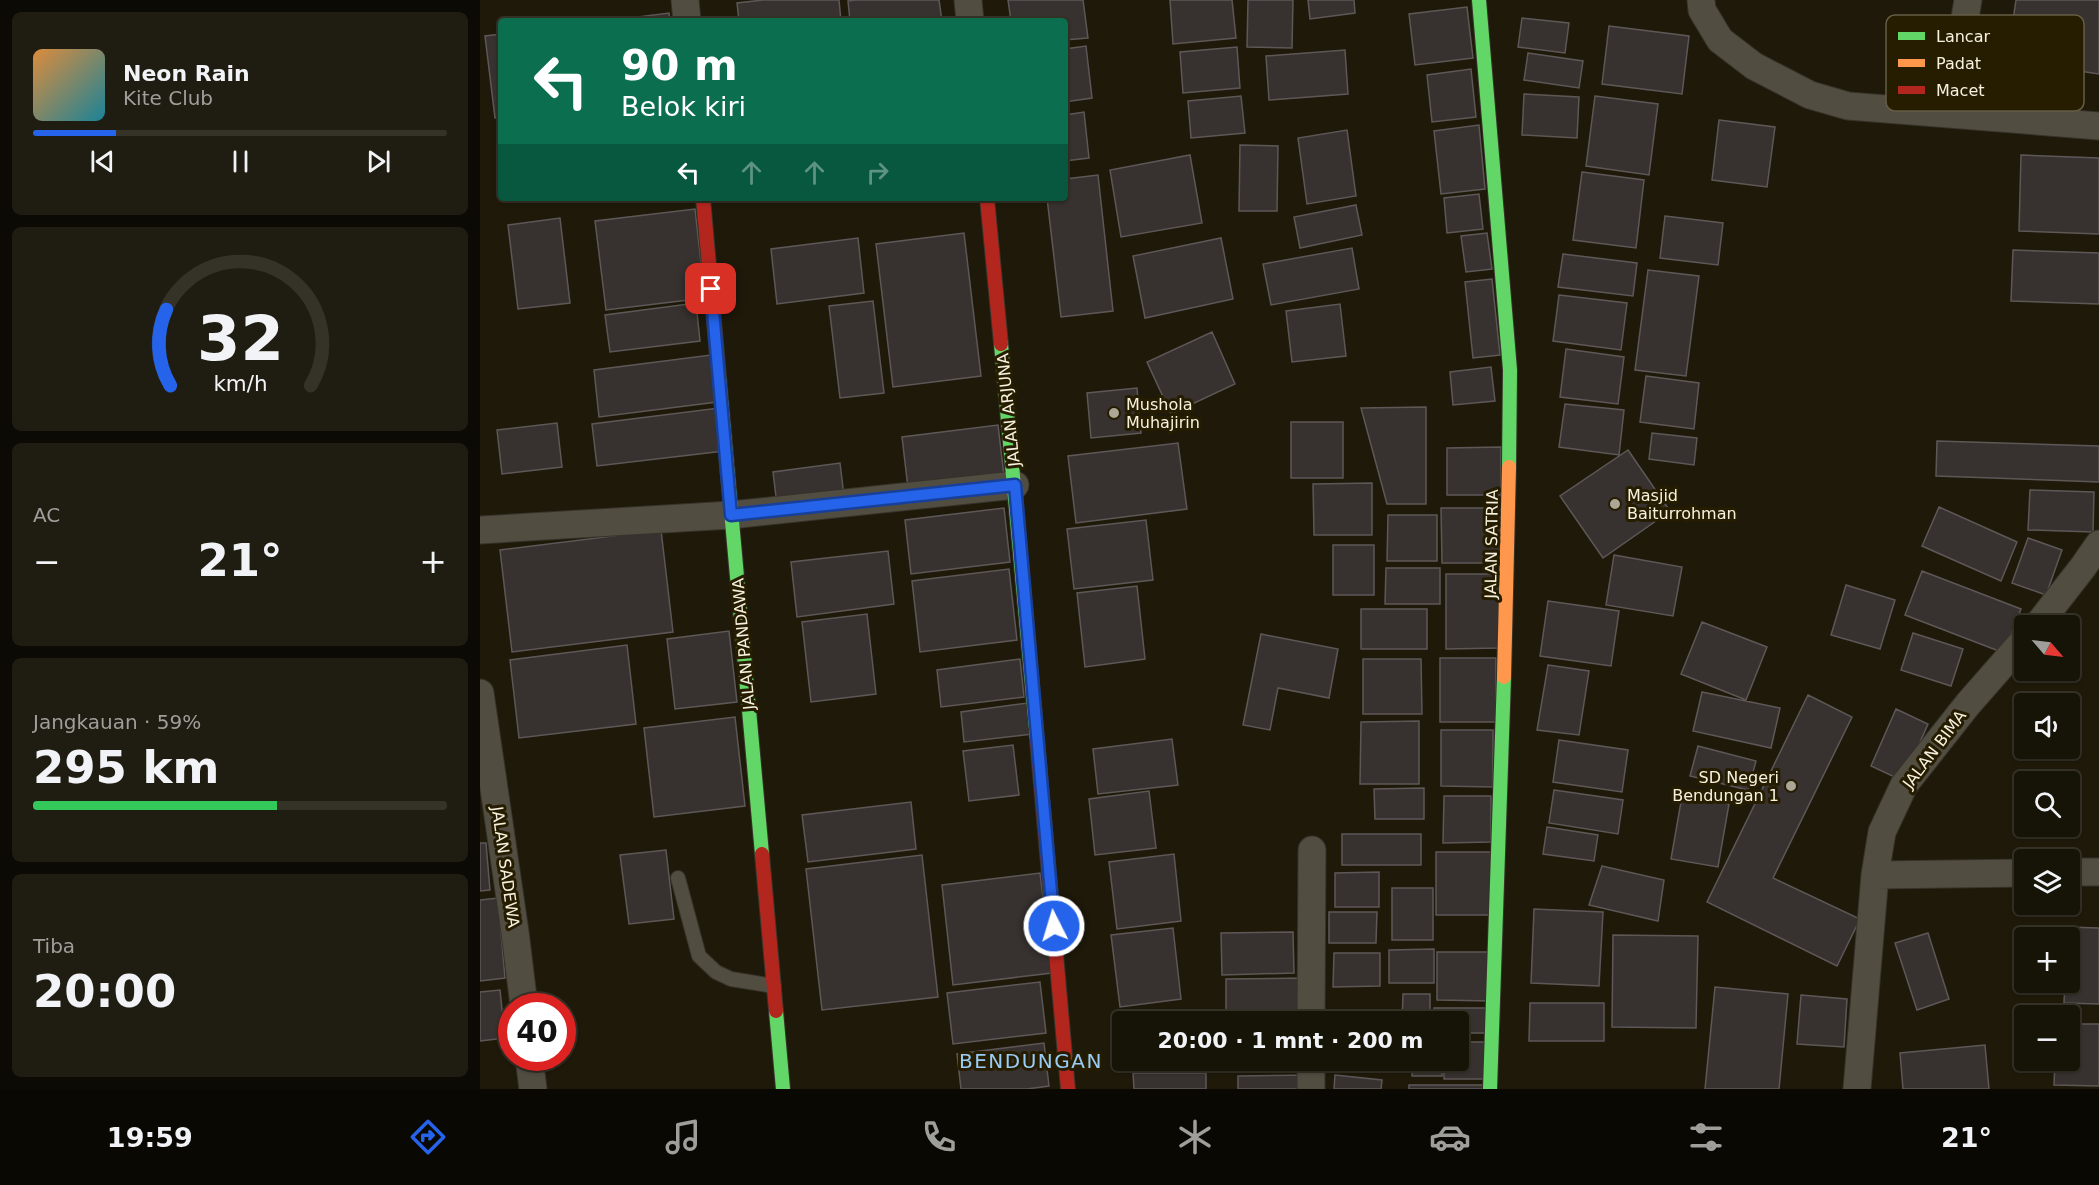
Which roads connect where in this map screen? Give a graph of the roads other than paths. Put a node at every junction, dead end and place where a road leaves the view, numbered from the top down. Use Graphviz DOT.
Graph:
graph roads {
  1 [pos="685,0"];
  2 [pos="968,0"];
  3 [pos="1479,0"];
  4 [pos="1701,0"];
  5 [pos="1968,0"];
  6 [pos="1966,15"];
  7 [pos="687,18"];
  8 [pos="970,18"];
  9 [pos="1886,109"];
  10 [pos="1911,111"];
  11 [pos="1950,111"];
  12 [pos="1949,114"];
  13 [pos="2099,126"];
  14 [pos="703,201"];
  15 [pos="987,201"];
  16 [pos="1015,485"];
  17 [pos="731,515"];
  18 [pos="480,531"];
  19 [pos="2099,544"];
  20 [pos="2046,615"];
  21 [pos="2014,652"];
  22 [pos="480,693"];
  23 [pos="1312,850"];
  24 [pos="2080,872"];
  25 [pos="2099,872"];
  26 [pos="2014,873"];
  27 [pos="1875,875"];
  28 [pos="678,878"];
  29 [pos="774,986"];
  30 [pos="522,993"];
  31 [pos="1311,1011"];
  32 [pos="531,1071"];
  33 [pos="1311,1071"];
  34 [pos="533,1089"];
  35 [pos="783,1089"];
  36 [pos="1068,1089"];
  37 [pos="1311,1089"];
  38 [pos="1490,1089"];
  39 [pos="1857,1089"];
  1 -- 7 [label="street"];
  2 -- 8 [label="street"];
  3 -- 38 [label="street, JALAN SATRIA"];
  4 -- 9 [label="street"];
  5 -- 6 [label="street"];
  10 -- 12 [label="street"];
  11 -- 12 [label="street"];
  12 -- 13 [label="street"];
  14 -- 17 [label="street, JALAN PANDAWA"];
  15 -- 16 [label="street, JALAN ARJUNA"];
  16 -- 17 [label="street"];
  16 -- 36 [label="street, JALAN ARJUNA"];
  17 -- 18 [label="street"];
  17 -- 29 [label="street, JALAN PANDAWA"];
  19 -- 20 [label="street"];
  21 -- 27 [label="street, JALAN BIMA"];
  22 -- 30 [label="street, JALAN SADEWA"];
  23 -- 31 [label="street"];
  24 -- 25 [label="street"];
  26 -- 27 [label="street"];
  27 -- 39 [label="street, JALAN BIMA"];
  28 -- 29 [label="lane"];
  29 -- 35 [label="street, JALAN PANDAWA"];
  32 -- 34 [label="street"];
  33 -- 37 [label="street"];
}
